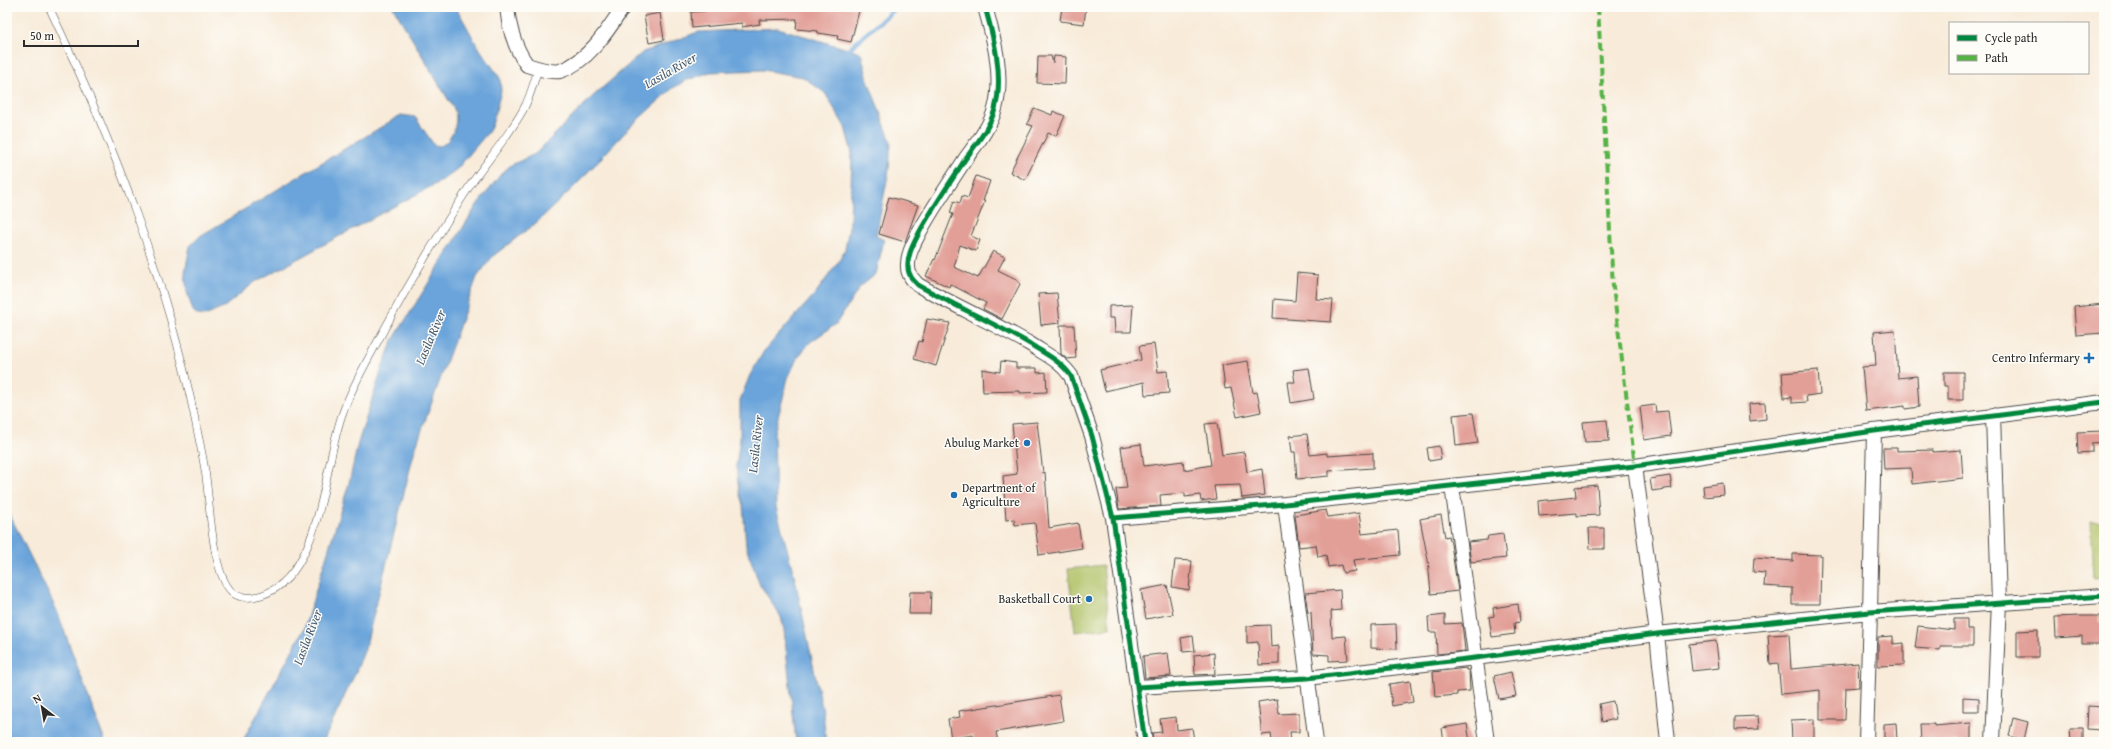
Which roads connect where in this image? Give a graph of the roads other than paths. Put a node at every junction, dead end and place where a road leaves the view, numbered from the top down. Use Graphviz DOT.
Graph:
graph roads {
  1 [pos="49,7"];
  2 [pos="507,7"];
  3 [pos="623,7"];
  4 [pos="984,7"];
  5 [pos="538,69"];
  6 [pos="2104,402"];
  7 [pos="1993,415"];
  8 [pos="1874,431"];
  9 [pos="1635,466"];
  10 [pos="1452,486"];
  11 [pos="1285,504"];
  12 [pos="1113,518"];
  13 [pos="2104,596"];
  14 [pos="1999,602"];
  15 [pos="1870,612"];
  16 [pos="1657,634"];
  17 [pos="1475,658"];
  18 [pos="1307,678"];
  19 [pos="1137,687"];
  20 [pos="1145,742"];
  21 [pos="1316,742"];
  22 [pos="1487,742"];
  23 [pos="1668,742"];
  24 [pos="1866,742"];
  25 [pos="1993,742"];
  1 -- 5 [label="lane"];
  2 -- 5 [label="street"];
  3 -- 5 [label="street"];
  4 -- 12 [label="street"];
  6 -- 7 [label="street"];
  7 -- 8 [label="street"];
  7 -- 14 [label="street"];
  8 -- 9 [label="street"];
  8 -- 15 [label="street"];
  9 -- 10 [label="street"];
  9 -- 16 [label="street"];
  10 -- 11 [label="street"];
  10 -- 17 [label="street"];
  11 -- 12 [label="street"];
  11 -- 18 [label="street"];
  12 -- 19 [label="street"];
  13 -- 14 [label="street"];
  14 -- 15 [label="street"];
  14 -- 25 [label="street"];
  15 -- 16 [label="street"];
  15 -- 24 [label="street"];
  16 -- 17 [label="street"];
  16 -- 23 [label="street"];
  17 -- 18 [label="street"];
  17 -- 22 [label="street"];
  18 -- 19 [label="street"];
  18 -- 21 [label="street"];
  19 -- 20 [label="street"];
}
